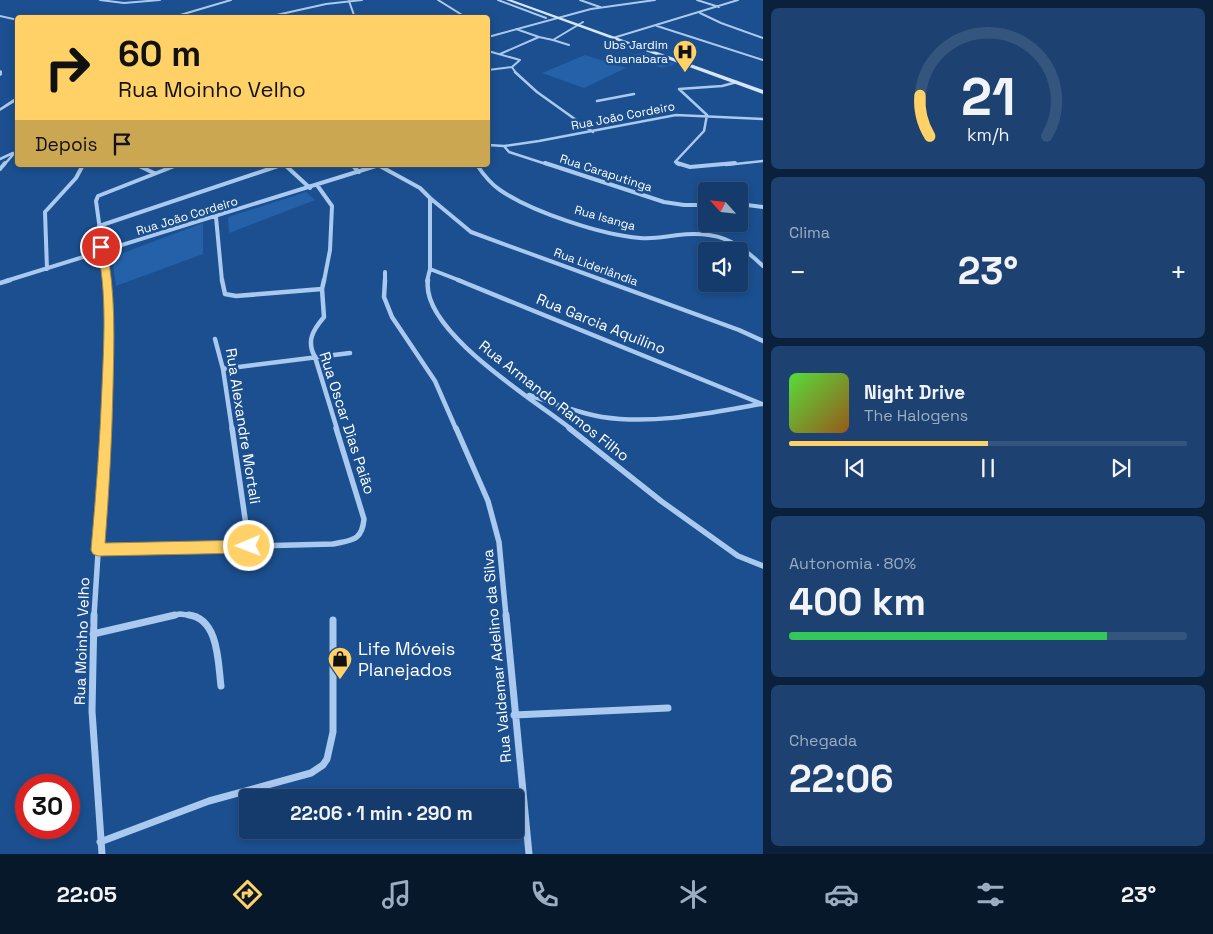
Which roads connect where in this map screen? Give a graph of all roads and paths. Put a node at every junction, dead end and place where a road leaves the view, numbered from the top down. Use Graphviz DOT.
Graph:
graph roads {
  1 [pos="100,0"];
  2 [pos="160,0"];
  3 [pos="231,0"];
  4 [pos="362,0"];
  5 [pos="438,0"];
  6 [pos="498,0"];
  7 [pos="508,0"];
  8 [pos="520,0"];
  9 [pos="580,0"];
  10 [pos="637,0"];
  11 [pos="655,0"];
  12 [pos="697,0"];
  13 [pos="738,0"];
  14 [pos="349,1"];
  15 [pos="601,7"];
  16 [pos="719,7"];
  17 [pos="700,13"];
  18 [pos="180,15"];
  19 [pos="278,15"];
  20 [pos="354,15"];
  21 [pos="462,15"];
  22 [pos="562,15"];
  23 [pos="0,16"];
  24 [pos="554,17"];
  25 [pos="546,18"];
  26 [pos="15,19"];
  27 [pos="583,22"];
  28 [pos="577,25"];
  29 [pos="657,26"];
  30 [pos="516,28"];
  31 [pos="490,36"];
  32 [pos="539,36"];
  33 [pos="620,36"];
  34 [pos="613,38"];
  35 [pos="763,38"];
  36 [pos="553,40"];
  37 [pos="569,45"];
  38 [pos="490,52"];
  39 [pos="500,54"];
  40 [pos="763,60"];
  41 [pos="512,67"];
  42 [pos="490,70"];
  43 [pos="0,72"];
  44 [pos="0,76"];
  45 [pos="737,82"];
  46 [pos="763,86"];
  47 [pos="763,92"];
  48 [pos="634,94"];
  49 [pos="15,98"];
  50 [pos="2,99"];
  51 [pos="15,99"];
  52 [pos="597,101"];
  53 [pos="0,110"];
  54 [pos="708,116"];
  55 [pos="763,119"];
  56 [pos="593,132"];
  57 [pos="490,145"];
  58 [pos="504,146"];
  59 [pos="14,152"];
  60 [pos="0,158"];
  61 [pos="763,161"];
  62 [pos="83,167"];
  63 [pos="141,167"];
  64 [pos="171,167"];
  65 [pos="275,167"];
  66 [pos="287,167"];
  67 [pos="354,167"];
  68 [pos="373,167"];
  69 [pos="382,167"];
  70 [pos="479,167"];
  71 [pos="0,169"];
  72 [pos="359,172"];
  73 [pos="154,173"];
  74 [pos="317,185"];
  75 [pos="310,188"];
  76 [pos="430,198"];
  77 [pos="748,205"];
  78 [pos="698,206"];
  79 [pos="763,207"];
  80 [pos="216,217"];
  81 [pos="99,226"];
  82 [pos="102,252"];
  83 [pos="763,266"];
  84 [pos="48,269"];
  85 [pos="430,269"];
  86 [pos="385,272"];
  87 [pos="0,283"];
  88 [pos="322,289"];
  89 [pos="215,339"];
  90 [pos="763,341"];
  91 [pos="350,353"];
  92 [pos="315,357"];
  93 [pos="222,369"];
  94 [pos="524,394"];
  95 [pos="762,404"];
  96 [pos="249,546"];
  97 [pos="98,550"];
  98 [pos="763,566"];
  99 [pos="333,620"];
  100 [pos="93,634"];
  101 [pos="221,686"];
  102 [pos="668,708"];
  103 [pos="514,715"];
  104 [pos="100,842"];
  105 [pos="102,854"];
  106 [pos="529,854"];
  1 -- 2 [label="street"];
  3 -- 18 [label="street"];
  4 -- 14 [label="street"];
  5 -- 21 [label="street"];
  6 -- 25 [label="street"];
  7 -- 24 [label="main road"];
  8 -- 22 [label="main road"];
  9 -- 15 [label="street"];
  10 -- 11 [label="street"];
  10 -- 15 [label="street"];
  12 -- 16 [label="street"];
  13 -- 16 [label="street"];
  14 -- 19 [label="street"];
  14 -- 20 [label="street"];
  15 -- 22 [label="street"];
  16 -- 17 [label="street"];
  17 -- 29 [label="street"];
  17 -- 35 [label="street"];
  22 -- 24 [label="street"];
  22 -- 27 [label="main road"];
  23 -- 26 [label="street"];
  24 -- 25 [label="street"];
  24 -- 28 [label="main road"];
  25 -- 30 [label="street"];
  27 -- 28 [label="street"];
  27 -- 33 [label="main road"];
  28 -- 34 [label="main road"];
  28 -- 36 [label="street"];
  29 -- 33 [label="street"];
  29 -- 40 [label="street"];
  30 -- 31 [label="street"];
  30 -- 32 [label="street"];
  32 -- 36 [label="street"];
  32 -- 39 [label="street"];
  33 -- 34 [label="street"];
  33 -- 46 [label="main road"];
  34 -- 45 [label="main road"];
  36 -- 37 [label="street"];
  38 -- 39 [label="street"];
  39 -- 41 [label="street"];
  41 -- 42 [label="street"];
  41 -- 56 [label="street"];
  43 -- 44 [label="street"];
  45 -- 47 [label="main road"];
  45 -- 54 [label="street"];
  48 -- 52 [label="street"];
  49 -- 50 [label="street"];
  51 -- 53 [label="street"];
  54 -- 55 [label="street, Rua João Cordeiro"];
  54 -- 56 [label="street, Rua João Cordeiro"];
  54 -- 61 [label="street"];
  56 -- 58 [label="street, Rua João Cordeiro"];
  57 -- 58 [label="street, Rua João Cordeiro"];
  58 -- 78 [label="street, Rua Caraputinga"];
  59 -- 60 [label="street"];
  59 -- 71 [label="street"];
  62 -- 84 [label="street"];
  63 -- 73 [label="street"];
  64 -- 73 [label="street"];
  65 -- 81 [label="street"];
  66 -- 75 [label="street"];
  67 -- 72 [label="street"];
  68 -- 72 [label="street, Rua João Cordeiro"];
  69 -- 76 [label="street"];
  70 -- 83 [label="street, Rua Isanga"];
  72 -- 74 [label="street, Rua João Cordeiro"];
  73 -- 81 [label="street, Rua Moinho Velho"];
  74 -- 75 [label="street, Rua João Cordeiro"];
  74 -- 88 [label="street"];
  75 -- 80 [label="street, Rua João Cordeiro"];
  76 -- 85 [label="street, Rua Armando Ramos Filho"];
  76 -- 90 [label="street, Rua Liderlândia"];
  77 -- 79 [label="street"];
  80 -- 82 [label="street, Rua João Cordeiro"];
  80 -- 88 [label="street"];
  81 -- 82 [label="street, Rua Moinho Velho"];
  82 -- 84 [label="street, Rua João Cordeiro"];
  82 -- 97 [label="street, Rua Moinho Velho"];
  84 -- 87 [label="street, Rua João Cordeiro"];
  85 -- 94 [label="street, Rua Armando Ramos Filho"];
  85 -- 95 [label="street, Rua Garcia Aquilino"];
  86 -- 103 [label="street, Rua Valdemar Adelino da Silva"];
  88 -- 92 [label="street, Rua Oscar Dias Paião"];
  89 -- 93 [label="street, Rua Alexandre Mortali"];
  91 -- 92 [label="street"];
  92 -- 93 [label="street"];
  92 -- 96 [label="street, Rua Oscar Dias Paião"];
  93 -- 96 [label="street, Rua Alexandre Mortali"];
  94 -- 95 [label="street"];
  94 -- 98 [label="street, Rua Armando Ramos Filho"];
  96 -- 97 [label="street"];
  97 -- 100 [label="street, Rua Moinho Velho"];
  99 -- 104 [label="street"];
  100 -- 101 [label="street"];
  100 -- 104 [label="street, Rua Moinho Velho"];
  102 -- 103 [label="street"];
  103 -- 106 [label="street, Rua Valdemar Adelino da Silva"];
  104 -- 105 [label="street, Rua Moinho Velho"];
}
